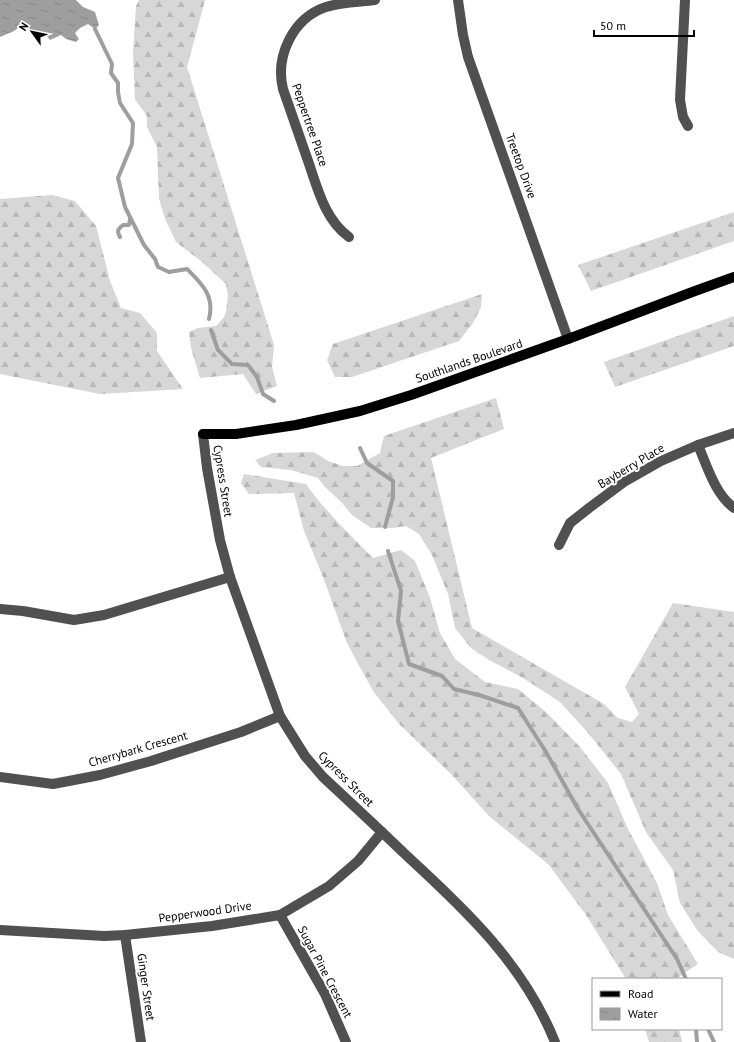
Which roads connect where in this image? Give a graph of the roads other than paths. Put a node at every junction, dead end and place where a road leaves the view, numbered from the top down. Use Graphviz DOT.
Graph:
graph roads {
  1 [pos="375,0"];
  2 [pos="458,0"];
  3 [pos="685,0"];
  4 [pos="688,126"];
  5 [pos="349,237"];
  6 [pos="734,277"];
  7 [pos="568,339"];
  8 [pos="734,433"];
  9 [pos="203,434"];
  10 [pos="698,445"];
  11 [pos="734,508"];
  12 [pos="559,545"];
  13 [pos="230,577"];
  14 [pos="0,608"];
  15 [pos="280,716"];
  16 [pos="0,777"];
  17 [pos="382,832"];
  18 [pos="280,915"];
  19 [pos="0,930"];
  20 [pos="125,935"];
  21 [pos="141,1042"];
  22 [pos="346,1042"];
  23 [pos="555,1042"];
  1 -- 5 [label="street, Peppertree Place"];
  2 -- 7 [label="street, Treetop Drive"];
  3 -- 4 [label="street"];
  6 -- 7 [label="main road, Southlands Boulevard"];
  7 -- 9 [label="main road, Southlands Boulevard"];
  8 -- 10 [label="street, Bayberry Place"];
  9 -- 13 [label="street, Cypress Street"];
  10 -- 11 [label="street"];
  10 -- 12 [label="street, Bayberry Place"];
  13 -- 14 [label="street"];
  13 -- 15 [label="street, Cypress Street"];
  15 -- 16 [label="street, Cherrybark Crescent"];
  15 -- 17 [label="street, Cypress Street"];
  17 -- 18 [label="street, Pepperwood Drive"];
  17 -- 23 [label="street, Cypress Street"];
  18 -- 20 [label="street, Pepperwood Drive"];
  18 -- 22 [label="street, Sugar Pine Crescent"];
  19 -- 20 [label="street, Pepperwood Drive"];
  20 -- 21 [label="street, Ginger Street"];
}
